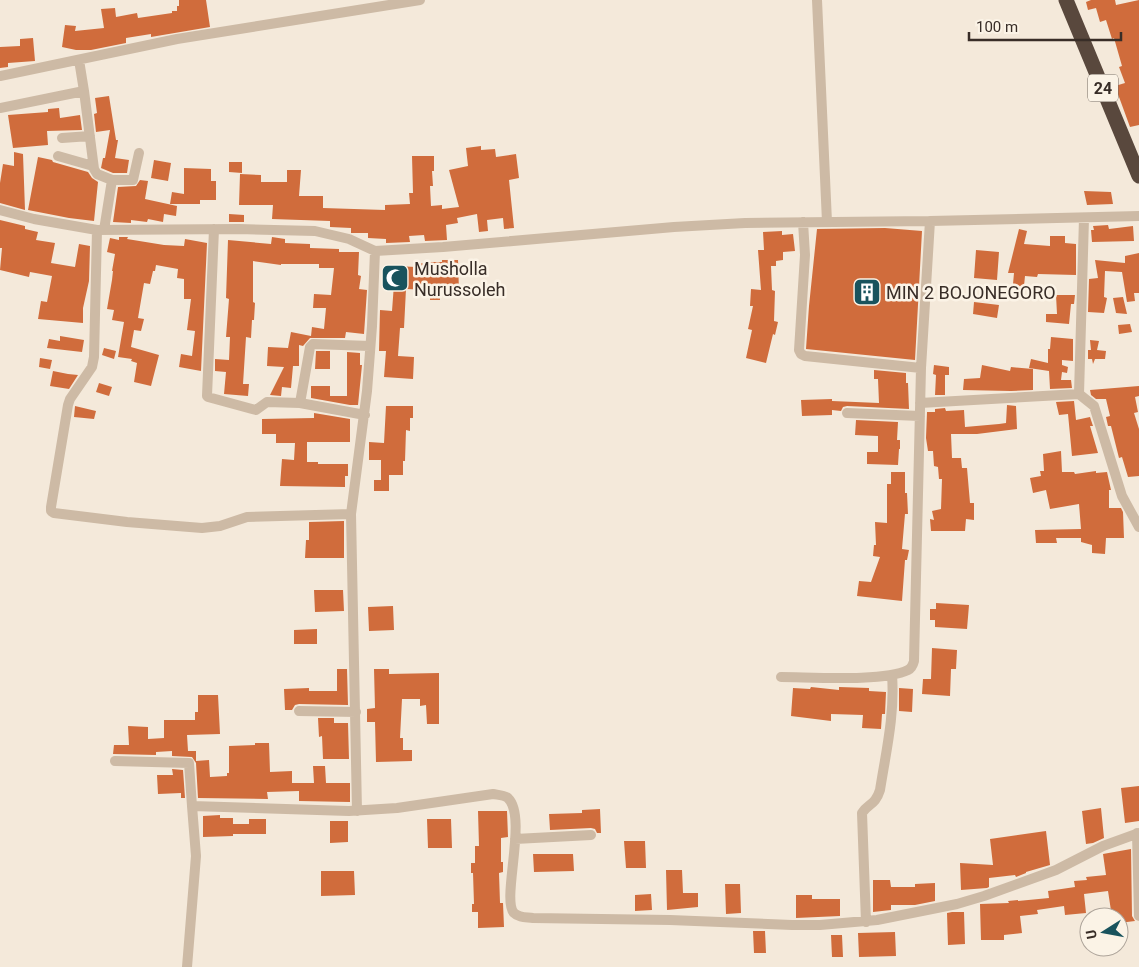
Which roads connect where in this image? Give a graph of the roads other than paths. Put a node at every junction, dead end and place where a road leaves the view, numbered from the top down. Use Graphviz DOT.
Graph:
graph roads {
  1 [pos="420,0"];
  2 [pos="817,0"];
  3 [pos="1066,0"];
  4 [pos="78,60"];
  5 [pos="0,76"];
  6 [pos="82,83"];
  7 [pos="0,108"];
  8 [pos="90,136"];
  9 [pos="62,138"];
  10 [pos="139,153"];
  11 [pos="58,156"];
  12 [pos="94,166"];
  13 [pos="1139,176"];
  14 [pos="112,180"];
  15 [pos="0,210"];
  16 [pos="1139,216"];
  17 [pos="1084,218"];
  18 [pos="930,221"];
  19 [pos="803,222"];
  20 [pos="826,222"];
  21 [pos="214,229"];
  22 [pos="100,230"];
  23 [pos="375,251"];
  24 [pos="370,346"];
  25 [pos="921,368"];
  26 [pos="1079,394"];
  27 [pos="300,403"];
  28 [pos="920,403"];
  29 [pos="847,413"];
  30 [pos="364,415"];
  31 [pos="920,416"];
  32 [pos="352,514"];
  33 [pos="1139,527"];
  34 [pos="892,675"];
  35 [pos="781,677"];
  36 [pos="299,711"];
  37 [pos="356,712"];
  38 [pos="115,761"];
  39 [pos="192,806"];
  40 [pos="357,811"];
  41 [pos="1138,833"];
  42 [pos="591,835"];
  43 [pos="515,839"];
  44 [pos="1139,916"];
  45 [pos="866,922"];
  46 [pos="187,967"];
  1 -- 4 [label="street"];
  2 -- 20 [label="street"];
  3 -- 13 [label="highway, 24"];
  4 -- 5 [label="street"];
  4 -- 6 [label="street"];
  6 -- 7 [label="street"];
  6 -- 8 [label="street"];
  8 -- 9 [label="street"];
  8 -- 12 [label="street"];
  10 -- 14 [label="street"];
  11 -- 12 [label="street"];
  12 -- 14 [label="street"];
  14 -- 22 [label="street"];
  15 -- 22 [label="street"];
  16 -- 17 [label="street"];
  17 -- 18 [label="street"];
  17 -- 26 [label="street"];
  18 -- 20 [label="street"];
  18 -- 25 [label="street"];
  19 -- 20 [label="street"];
  19 -- 23 [label="street"];
  19 -- 25 [label="street"];
  21 -- 22 [label="street"];
  21 -- 23 [label="street"];
  21 -- 27 [label="street"];
  22 -- 32 [label="street"];
  23 -- 24 [label="street"];
  24 -- 27 [label="street"];
  24 -- 30 [label="street"];
  25 -- 28 [label="street"];
  26 -- 28 [label="street"];
  26 -- 33 [label="street"];
  27 -- 30 [label="street"];
  28 -- 31 [label="street"];
  29 -- 31 [label="street"];
  30 -- 32 [label="street"];
  31 -- 34 [label="street"];
  32 -- 37 [label="street"];
  34 -- 35 [label="street"];
  34 -- 45 [label="street"];
  36 -- 37 [label="street"];
  37 -- 40 [label="street"];
  38 -- 39 [label="street"];
  39 -- 40 [label="street"];
  39 -- 46 [label="street"];
  40 -- 43 [label="street"];
  41 -- 44 [label="street"];
  41 -- 45 [label="street"];
  42 -- 43 [label="street"];
  43 -- 45 [label="street"];
}
